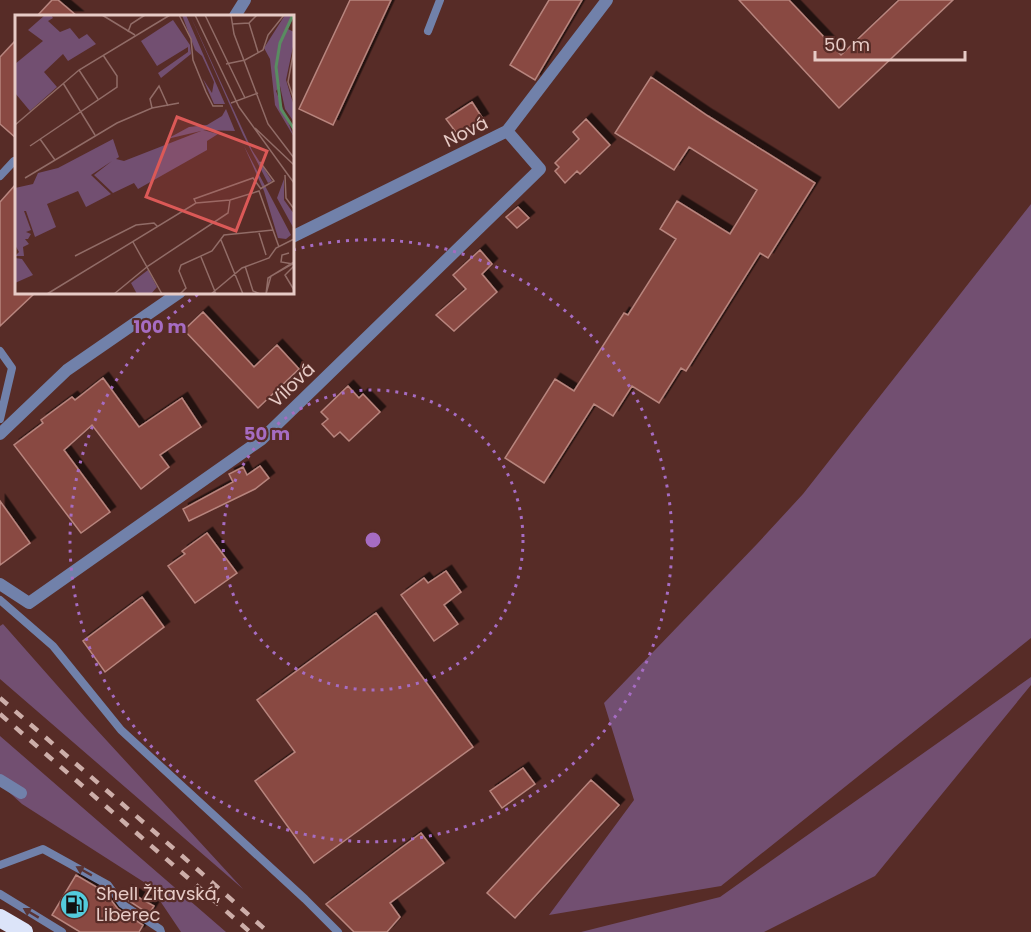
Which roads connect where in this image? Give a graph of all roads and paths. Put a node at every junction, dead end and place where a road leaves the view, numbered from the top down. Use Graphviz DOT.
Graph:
graph roads {
  1 [pos="245,0"];
  2 [pos="440,0"];
  3 [pos="608,0"];
  4 [pos="236,15"];
  5 [pos="428,31"];
  6 [pos="507,131"];
  7 [pos="14,160"];
  8 [pos="0,176"];
  9 [pos="294,236"];
  10 [pos="176,294"];
  11 [pos="0,351"];
  12 [pos="0,419"];
  13 [pos="0,434"];
  14 [pos="0,584"];
  15 [pos="0,600"];
  16 [pos="0,780"];
  17 [pos="21,793"];
  18 [pos="0,865"];
  19 [pos="0,894"];
  20 [pos="0,918"];
  21 [pos="24,932"];
  22 [pos="62,932"];
  23 [pos="161,932"];
  24 [pos="338,932"];
  1 -- 4 [label="street"];
  2 -- 5 [label="lane"];
  3 -- 6 [label="street, Nová"];
  6 -- 9 [label="street, Nová"];
  6 -- 14 [label="street, Vilová"];
  7 -- 8 [label="lane"];
  10 -- 13 [label="street"];
  11 -- 12 [label="lane"];
  15 -- 24 [label="lane"];
  16 -- 17 [label="street"];
  23 -- 18 [label="lane, one-way"];
  22 -- 19 [label="lane, one-way"];
  20 -- 21 [label="highway"];
}
